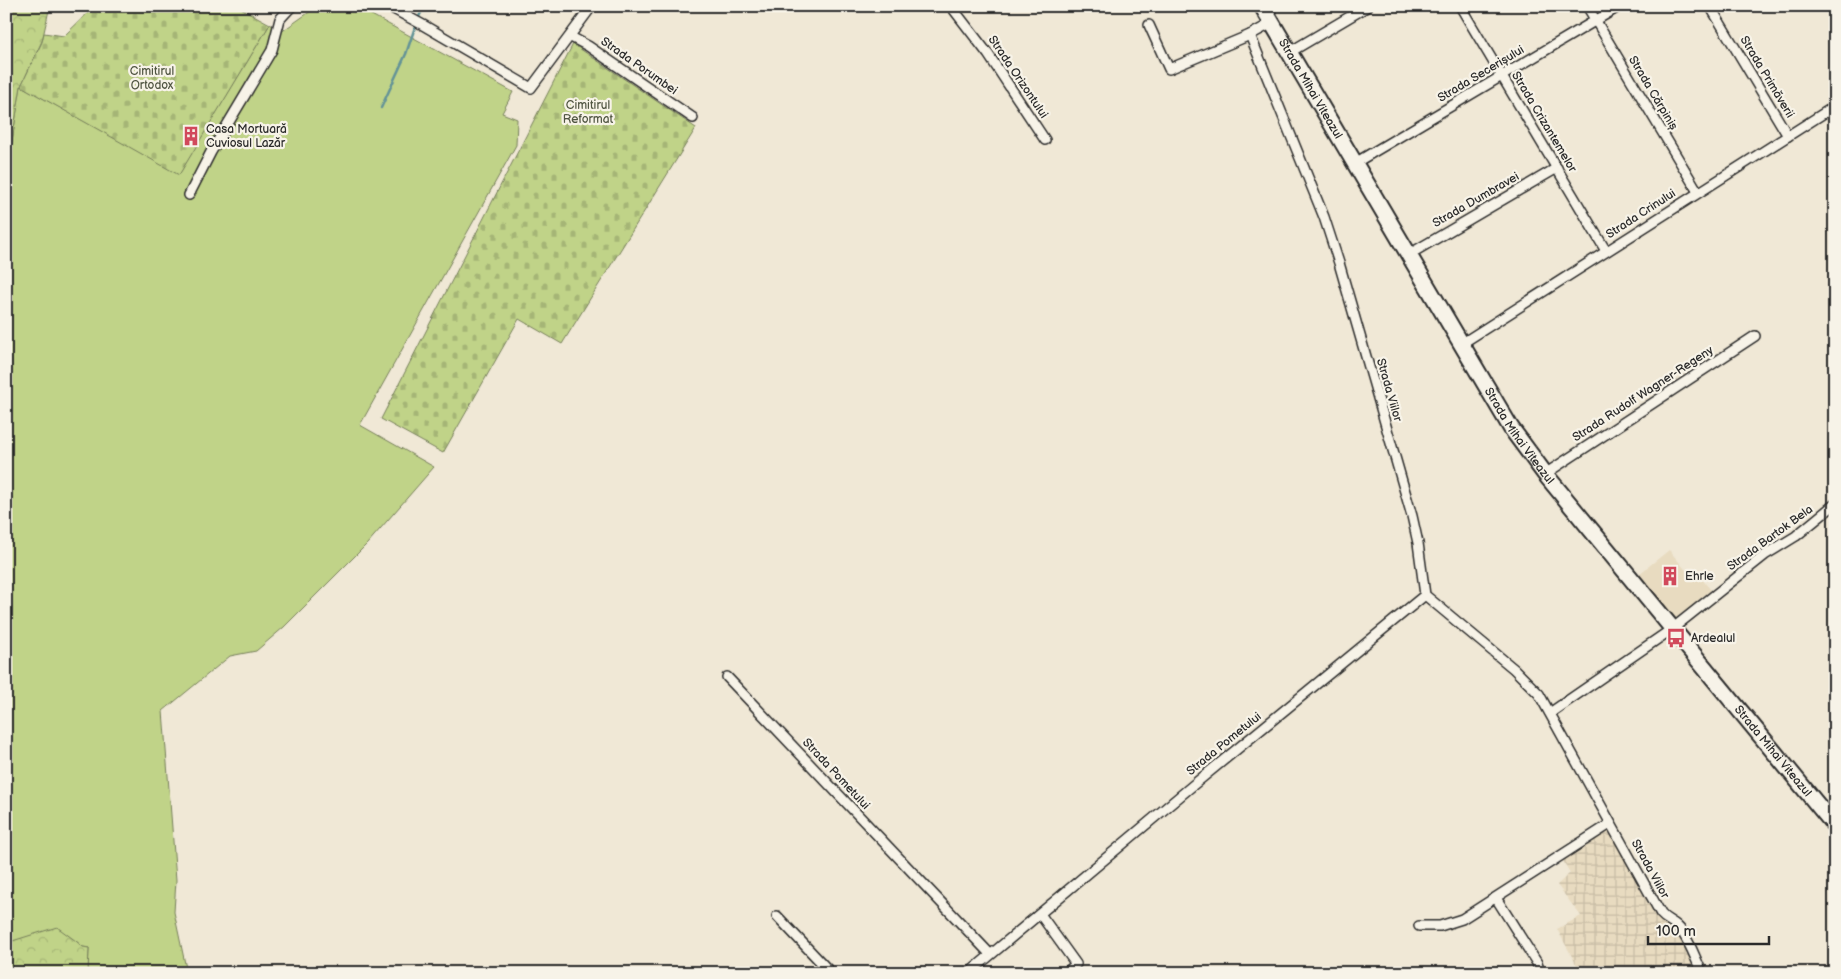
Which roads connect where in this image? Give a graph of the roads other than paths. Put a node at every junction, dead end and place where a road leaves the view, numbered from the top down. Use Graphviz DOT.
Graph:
graph roads {
  1 [pos="292,6"];
  2 [pos="388,6"];
  3 [pos="592,6"];
  4 [pos="951,6"];
  5 [pos="1262,6"];
  6 [pos="1368,6"];
  7 [pos="1460,6"];
  8 [pos="1587,6"];
  9 [pos="1620,6"];
  10 [pos="1710,6"];
  11 [pos="1596,20"];
  12 [pos="1272,23"];
  13 [pos="1149,25"];
  14 [pos="1250,35"];
  15 [pos="571,37"];
  16 [pos="1290,52"];
  17 [pos="1502,77"];
  18 [pos="1835,106"];
  19 [pos="693,118"];
  20 [pos="1788,136"];
  21 [pos="1045,140"];
  22 [pos="1355,163"];
  23 [pos="1557,168"];
  24 [pos="1698,192"];
  25 [pos="189,195"];
  26 [pos="1606,251"];
  27 [pos="1408,255"];
  28 [pos="1755,336"];
  29 [pos="1461,344"];
  30 [pos="1545,474"];
  31 [pos="1835,504"];
  32 [pos="1425,595"];
  33 [pos="1672,629"];
  34 [pos="727,677"];
  35 [pos="1550,714"];
  36 [pos="1610,824"];
  37 [pos="1835,826"];
  38 [pos="1496,898"];
  39 [pos="1040,914"];
  40 [pos="777,916"];
  41 [pos="1419,926"];
  42 [pos="990,954"];
  43 [pos="832,973"];
  44 [pos="969,973"];
  45 [pos="1066,973"];
  46 [pos="1540,973"];
  47 [pos="1702,973"];
  1 -- 25 [label="street"];
  2 -- 15 [label="street"];
  3 -- 15 [label="street"];
  4 -- 21 [label="street, Strada Orizontului"];
  5 -- 12 [label="highway, Strada Mihai Viteazul"];
  6 -- 16 [label="street"];
  7 -- 17 [label="street, Strada Crizantemelor"];
  8 -- 11 [label="street, Strada Cărpiniș"];
  9 -- 11 [label="street, Strada Secerișului"];
  10 -- 20 [label="street, Strada Primăverii"];
  11 -- 17 [label="street, Strada Secerișului"];
  11 -- 24 [label="street, Strada Cărpiniș"];
  12 -- 14 [label="street"];
  12 -- 16 [label="highway, Strada Mihai Viteazul"];
  13 -- 14 [label="street"];
  14 -- 32 [label="street, Strada Viilor"];
  15 -- 19 [label="street, Strada Porumbei"];
  16 -- 22 [label="highway, Strada Mihai Viteazul"];
  17 -- 22 [label="street, Strada Secerișului"];
  17 -- 23 [label="street, Strada Crizantemelor"];
  18 -- 20 [label="street, Strada Crinului"];
  20 -- 24 [label="street, Strada Crinului"];
  22 -- 27 [label="highway, Strada Mihai Viteazul"];
  23 -- 26 [label="street, Strada Crizantemelor"];
  23 -- 27 [label="street, Strada Dumbravei"];
  24 -- 26 [label="street, Strada Crinului"];
  26 -- 29 [label="street, Strada Crinului"];
  27 -- 29 [label="highway, Strada Mihai Viteazul"];
  28 -- 30 [label="street, Strada Rudolf Wagner-Regeny"];
  29 -- 30 [label="highway, Strada Mihai Viteazul"];
  30 -- 33 [label="highway, Strada Mihai Viteazul"];
  31 -- 33 [label="street, Strada Bartok Bela"];
  32 -- 35 [label="street, Strada Viilor"];
  32 -- 39 [label="street, Strada Pometului"];
  33 -- 35 [label="street"];
  33 -- 37 [label="highway, Strada Mihai Viteazul"];
  34 -- 42 [label="street, Strada Pometului"];
  35 -- 36 [label="street, Strada Viilor"];
  36 -- 38 [label="street"];
  36 -- 47 [label="street, Strada Viilor"];
  38 -- 41 [label="street"];
  38 -- 46 [label="street"];
  39 -- 42 [label="street, Strada Pometului"];
  39 -- 45 [label="street"];
  40 -- 43 [label="street"];
  42 -- 44 [label="street, Strada Pometului"];
}
